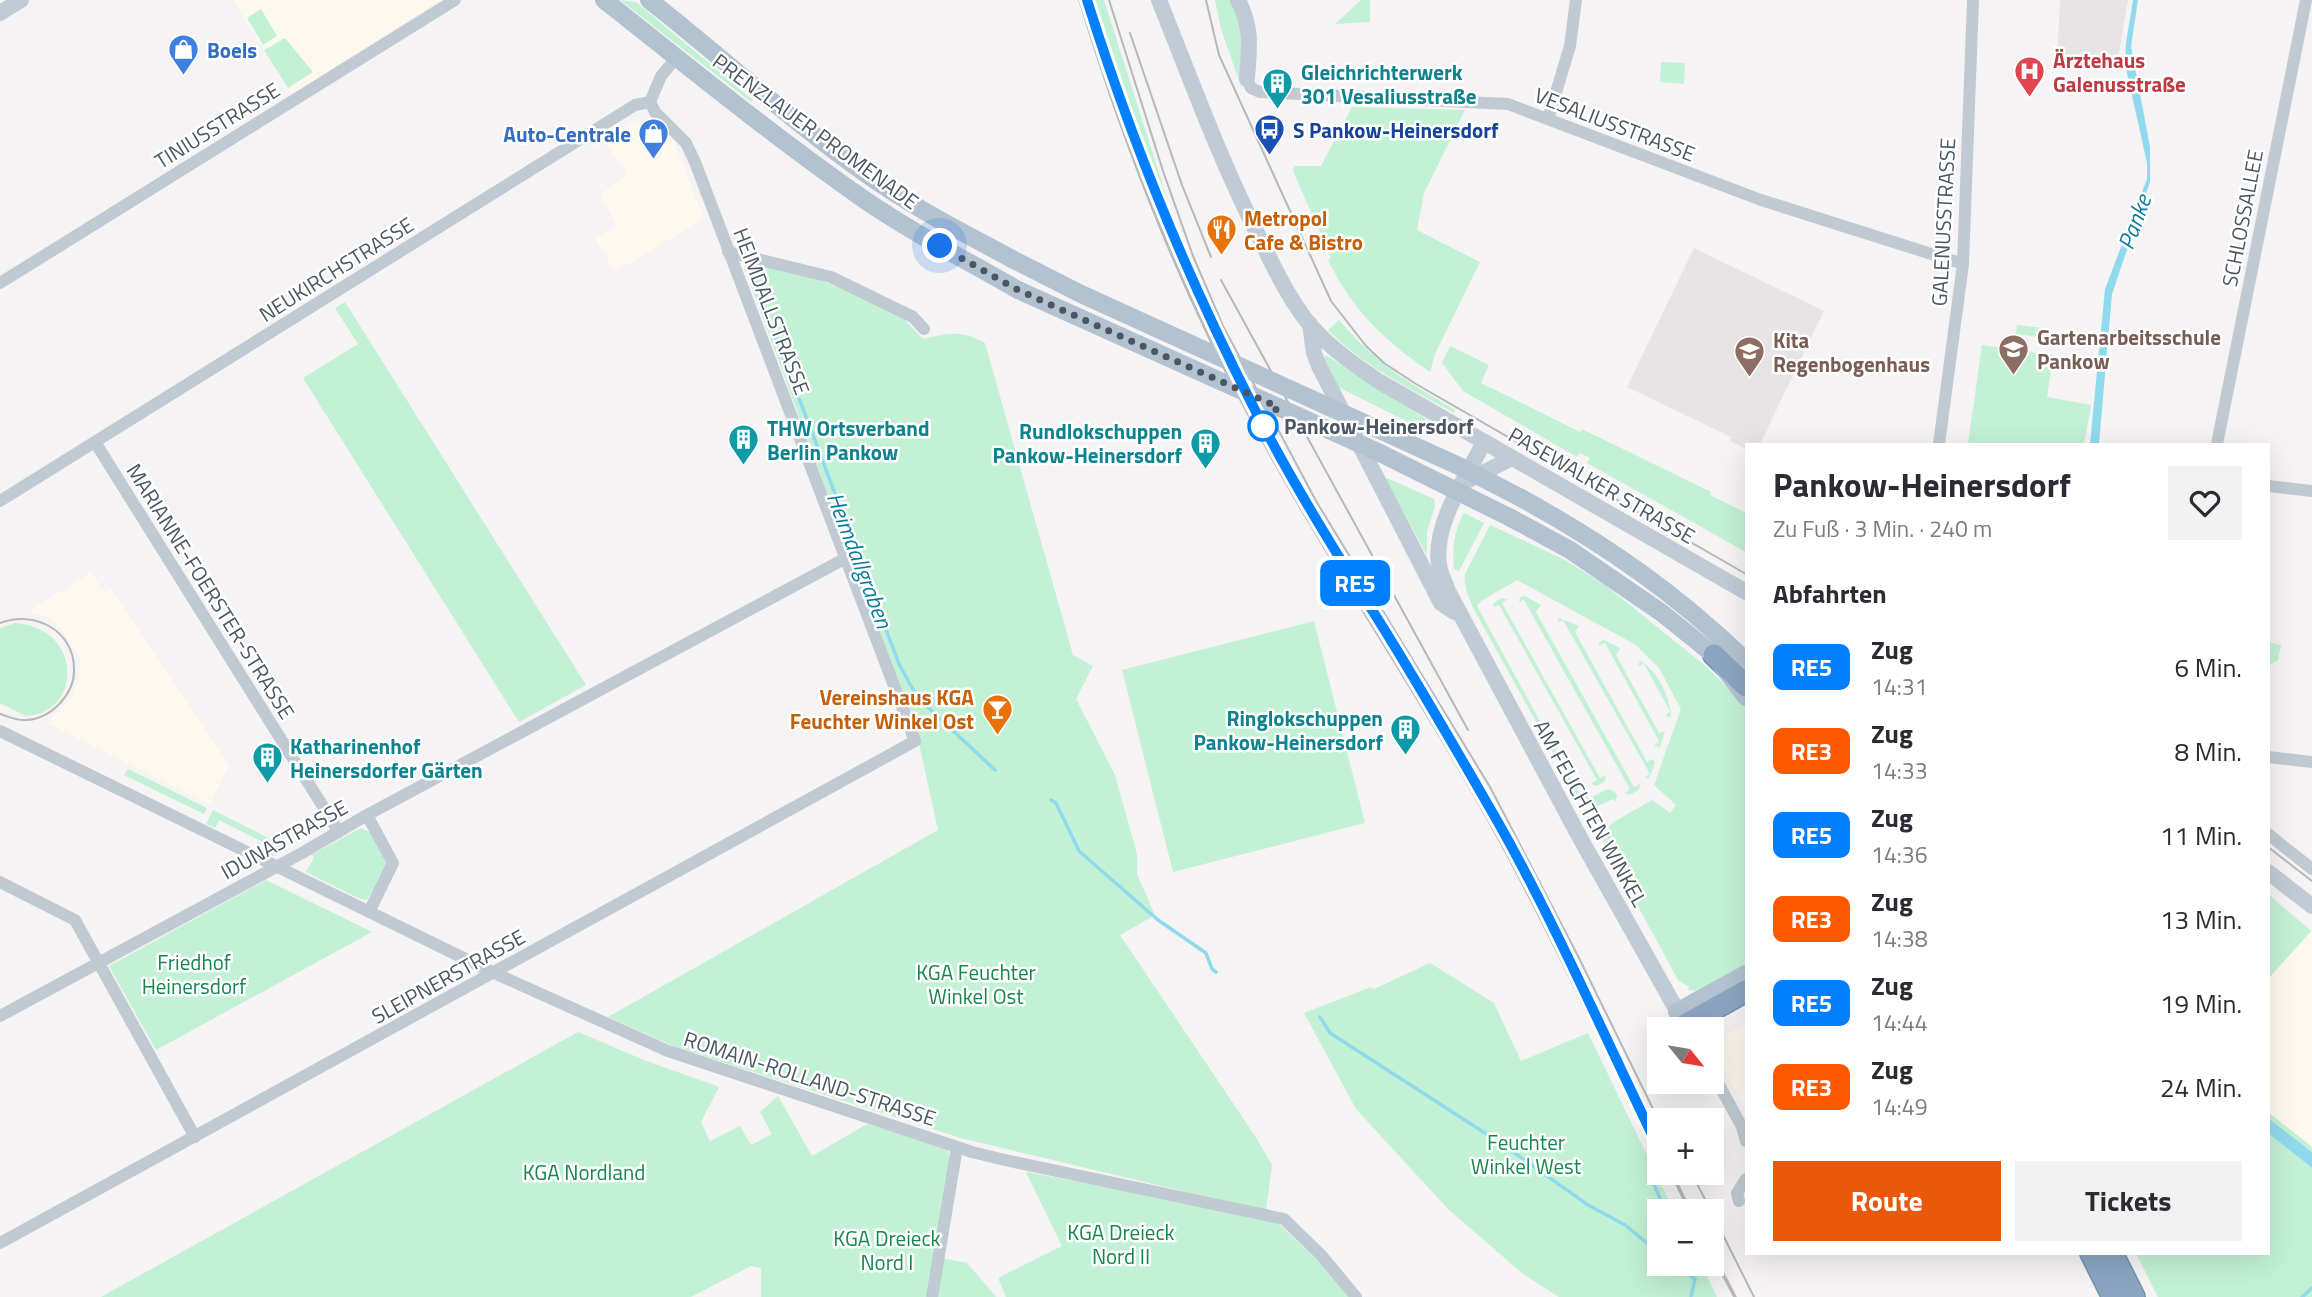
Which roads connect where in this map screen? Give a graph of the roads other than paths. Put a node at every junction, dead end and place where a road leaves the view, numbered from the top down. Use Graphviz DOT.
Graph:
graph roads {
  1 [pos="21,0"];
  2 [pos="455,0"];
  3 [pos="604,0"];
  4 [pos="649,0"];
  5 [pos="1159,0"];
  6 [pos="1238,0"];
  7 [pos="1576,0"];
  8 [pos="1973,0"];
  9 [pos="2305,0"];
  10 [pos="0,13"];
  11 [pos="2306,32"];
  12 [pos="677,57"];
  13 [pos="1247,79"];
  14 [pos="650,102"];
  15 [pos="1548,119"];
  16 [pos="728,252"];
  17 [pos="1963,264"];
  18 [pos="0,283"];
  19 [pos="1310,324"];
  20 [pos="924,330"];
  21 [pos="95,442"];
  22 [pos="1483,442"];
  23 [pos="1938,443"];
  24 [pos="2217,443"];
  25 [pos="1512,458"];
  26 [pos="1464,482"];
  27 [pos="2270,486"];
  28 [pos="2312,491"];
  29 [pos="0,501"];
  30 [pos="846,558"];
  31 [pos="1745,591"];
  32 [pos="1459,616"];
  33 [pos="1714,655"];
  34 [pos="1745,660"];
  35 [pos="1745,685"];
  36 [pos="1745,696"];
  37 [pos="0,731"];
  38 [pos="915,741"];
  39 [pos="2270,757"];
  40 [pos="2312,762"];
  41 [pos="367,815"];
  42 [pos="339,832"];
  43 [pos="2270,836"];
  44 [pos="277,866"];
  45 [pos="2312,869"];
  46 [pos="2270,874"];
  47 [pos="0,882"];
  48 [pos="2312,906"];
  49 [pos="369,912"];
  50 [pos="98,962"];
  51 [pos="494,973"];
  52 [pos="1745,975"];
  53 [pos="1745,991"];
  54 [pos="0,1016"];
  55 [pos="1680,1017"];
  56 [pos="1690,1017"];
  57 [pos="1693,1017"];
  58 [pos="1724,1094"];
  59 [pos="195,1137"];
  60 [pos="1745,1138"];
  61 [pos="957,1147"];
  62 [pos="1745,1181"];
  63 [pos="1739,1201"];
  64 [pos="0,1243"];
  65 [pos="2092,1255"];
  66 [pos="2113,1255"];
  67 [pos="932,1297"];
  68 [pos="1356,1297"];
  69 [pos="2113,1297"];
  70 [pos="2134,1297"];
  1 -- 10 [label="main road"];
  2 -- 18 [label="street, TINIUSSTRASSE"];
  3 -- 12 [label="main road, PRENZLAUER PROMENADE"];
  4 -- 34 [label="main road, PRENZLAUER PROMENADE, bridge"];
  5 -- 19 [label="main road, PASEWALKER STRASSE"];
  6 -- 13 [label="main road"];
  7 -- 15 [label="street"];
  8 -- 17 [label="street, GALENUSSTRASSE"];
  9 -- 11 [label="street, SCHLOSSALLEE"];
  11 -- 24 [label="street, SCHLOSSALLEE"];
  12 -- 14 [label="street"];
  12 -- 33 [label="main road, PRENZLAUER PROMENADE, bridge"];
  13 -- 15 [label="street, VESALIUSSTRASSE"];
  14 -- 16 [label="street, HEIMDALLSTRASSE"];
  14 -- 21 [label="street, NEUKIRCHSTRASSE"];
  15 -- 17 [label="street, VESALIUSSTRASSE"];
  16 -- 20 [label="street"];
  16 -- 30 [label="street, HEIMDALLSTRASSE"];
  17 -- 23 [label="street, GALENUSSTRASSE"];
  19 -- 22 [label="main road, PASEWALKER STRASSE"];
  19 -- 32 [label="main road, AM FEUCHTEN WINKEL"];
  21 -- 29 [label="street, NEUKIRCHSTRASSE"];
  21 -- 42 [label="street, MARIANNE-FOERSTER-STRASSE"];
  22 -- 25 [label="main road, PASEWALKER STRASSE"];
  22 -- 26 [label="main road, AM FEUCHTEN WINKEL"];
  25 -- 26 [label="main road"];
  25 -- 31 [label="main road, PASEWALKER STRASSE"];
  26 -- 32 [label="main road, AM FEUCHTEN WINKEL"];
  27 -- 28 [label="street"];
  30 -- 38 [label="street, HEIMDALLSTRASSE"];
  30 -- 41 [label="street, IDUNASTRASSE"];
  32 -- 55 [label="main road, AM FEUCHTEN WINKEL"];
  33 -- 35 [label="highway"];
  33 -- 36 [label="main road, PRENZLAUER PROMENADE"];
  37 -- 44 [label="street, ROMAIN-ROLLAND-STRASSE"];
  38 -- 51 [label="street, SLEIPNERSTRASSE"];
  39 -- 40 [label="street"];
  41 -- 42 [label="street, IDUNASTRASSE"];
  41 -- 49 [label="street"];
  42 -- 44 [label="street, IDUNASTRASSE"];
  43 -- 45 [label="street"];
  44 -- 49 [label="street, ROMAIN-ROLLAND-STRASSE"];
  44 -- 50 [label="street, IDUNASTRASSE"];
  46 -- 48 [label="main road"];
  47 -- 50 [label="street"];
  49 -- 51 [label="street, ROMAIN-ROLLAND-STRASSE"];
  50 -- 54 [label="street, IDUNASTRASSE"];
  50 -- 59 [label="street"];
  51 -- 59 [label="street, SLEIPNERSTRASSE"];
  51 -- 61 [label="street, ROMAIN-ROLLAND-STRASSE"];
  52 -- 56 [label="main road"];
  53 -- 57 [label="highway"];
  58 -- 60 [label="street"];
  59 -- 64 [label="street, SLEIPNERSTRASSE"];
  61 -- 67 [label="street"];
  61 -- 68 [label="street, ROMAIN-ROLLAND-STRASSE"];
  62 -- 63 [label="street"];
  65 -- 69 [label="highway"];
  66 -- 70 [label="highway"];
}
